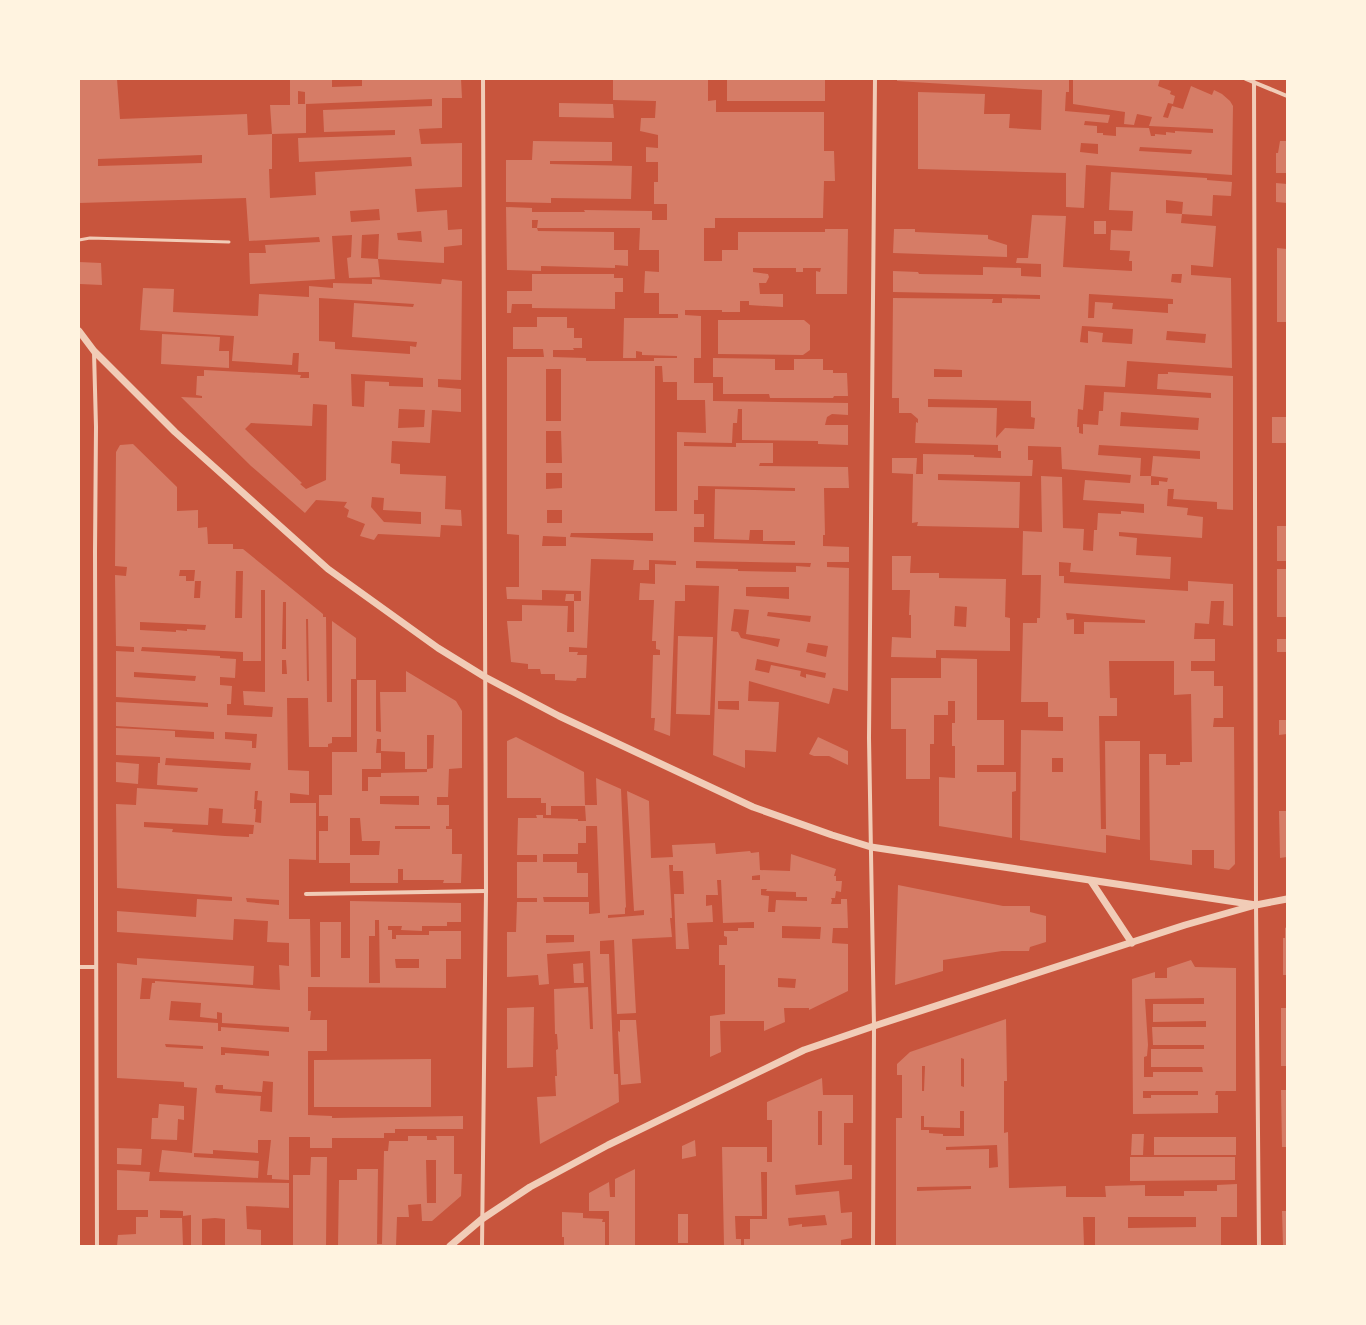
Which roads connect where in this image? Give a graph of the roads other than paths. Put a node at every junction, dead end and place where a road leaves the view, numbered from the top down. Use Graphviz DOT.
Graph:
graph roads {
  1 [pos="484,79"];
  2 [pos="875,79"];
  3 [pos="1246,79"];
  4 [pos="1254,82"];
  5 [pos="1287,96"];
  6 [pos="79,240"];
  7 [pos="229,242"];
  8 [pos="79,331"];
  9 [pos="94,351"];
  10 [pos="485,677"];
  11 [pos="871,847"];
  12 [pos="1091,881"];
  13 [pos="486,891"];
  14 [pos="306,894"];
  15 [pos="1287,899"];
  16 [pos="1256,905"];
  17 [pos="1132,943"];
  18 [pos="79,967"];
  19 [pos="96,967"];
  20 [pos="874,1026"];
  21 [pos="482,1220"];
  22 [pos="96,1246"];
  23 [pos="450,1246"];
  24 [pos="482,1246"];
  25 [pos="873,1246"];
  26 [pos="1259,1246"];
  1 -- 10 [label="street"];
  2 -- 11 [label="street"];
  3 -- 4 [label="street"];
  4 -- 5 [label="street"];
  4 -- 16 [label="street"];
  6 -- 7 [label="lane"];
  8 -- 9 [label="street"];
  9 -- 10 [label="street"];
  9 -- 19 [label="street"];
  10 -- 11 [label="street"];
  10 -- 13 [label="street"];
  11 -- 12 [label="street"];
  11 -- 20 [label="street"];
  12 -- 16 [label="street"];
  12 -- 17 [label="street"];
  13 -- 14 [label="street"];
  13 -- 21 [label="street"];
  15 -- 16 [label="street"];
  16 -- 17 [label="street"];
  16 -- 26 [label="street"];
  17 -- 20 [label="street"];
  18 -- 19 [label="street"];
  19 -- 22 [label="street"];
  20 -- 21 [label="street"];
  20 -- 25 [label="street"];
  21 -- 23 [label="street"];
  21 -- 24 [label="street"];
}
